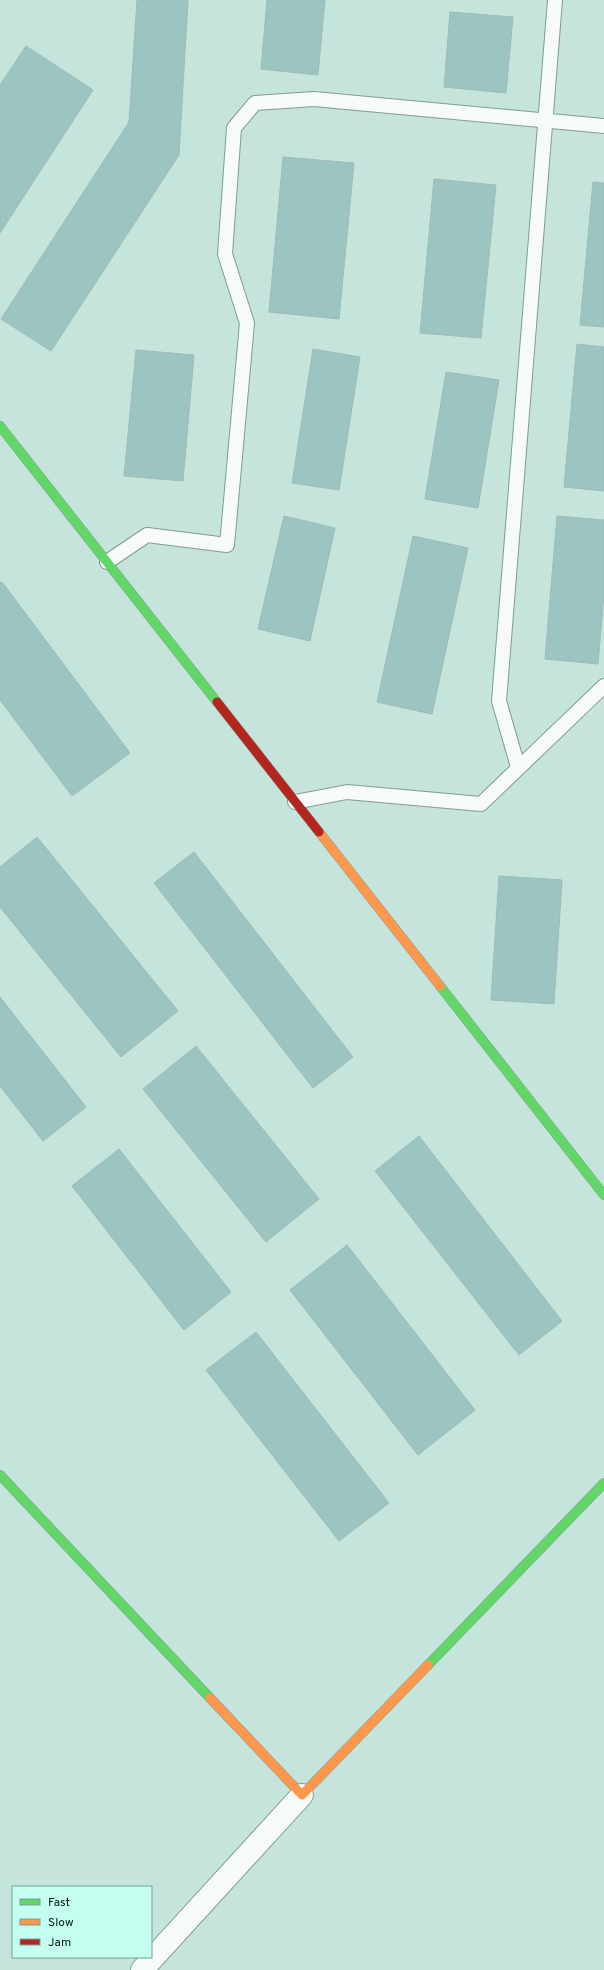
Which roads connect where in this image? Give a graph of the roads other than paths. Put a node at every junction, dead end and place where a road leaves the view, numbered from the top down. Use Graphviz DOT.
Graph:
graph roads {
  1 [pos="555,0"];
  2 [pos="544,121"];
  3 [pos="604,126"];
  4 [pos="0,426"];
  5 [pos="107,562"];
  6 [pos="604,686"];
  7 [pos="518,766"];
  8 [pos="295,802"];
  9 [pos="604,1195"];
  10 [pos="0,1476"];
  11 [pos="604,1483"];
  12 [pos="302,1795"];
  13 [pos="142,1970"];
  1 -- 2 [label="lane"];
  2 -- 3 [label="lane"];
  2 -- 5 [label="lane"];
  2 -- 7 [label="lane"];
  4 -- 5 [label="street"];
  5 -- 8 [label="street"];
  6 -- 7 [label="lane"];
  7 -- 8 [label="lane"];
  8 -- 9 [label="street"];
  10 -- 12 [label="street"];
  11 -- 12 [label="street"];
  12 -- 13 [label="street"];
}
